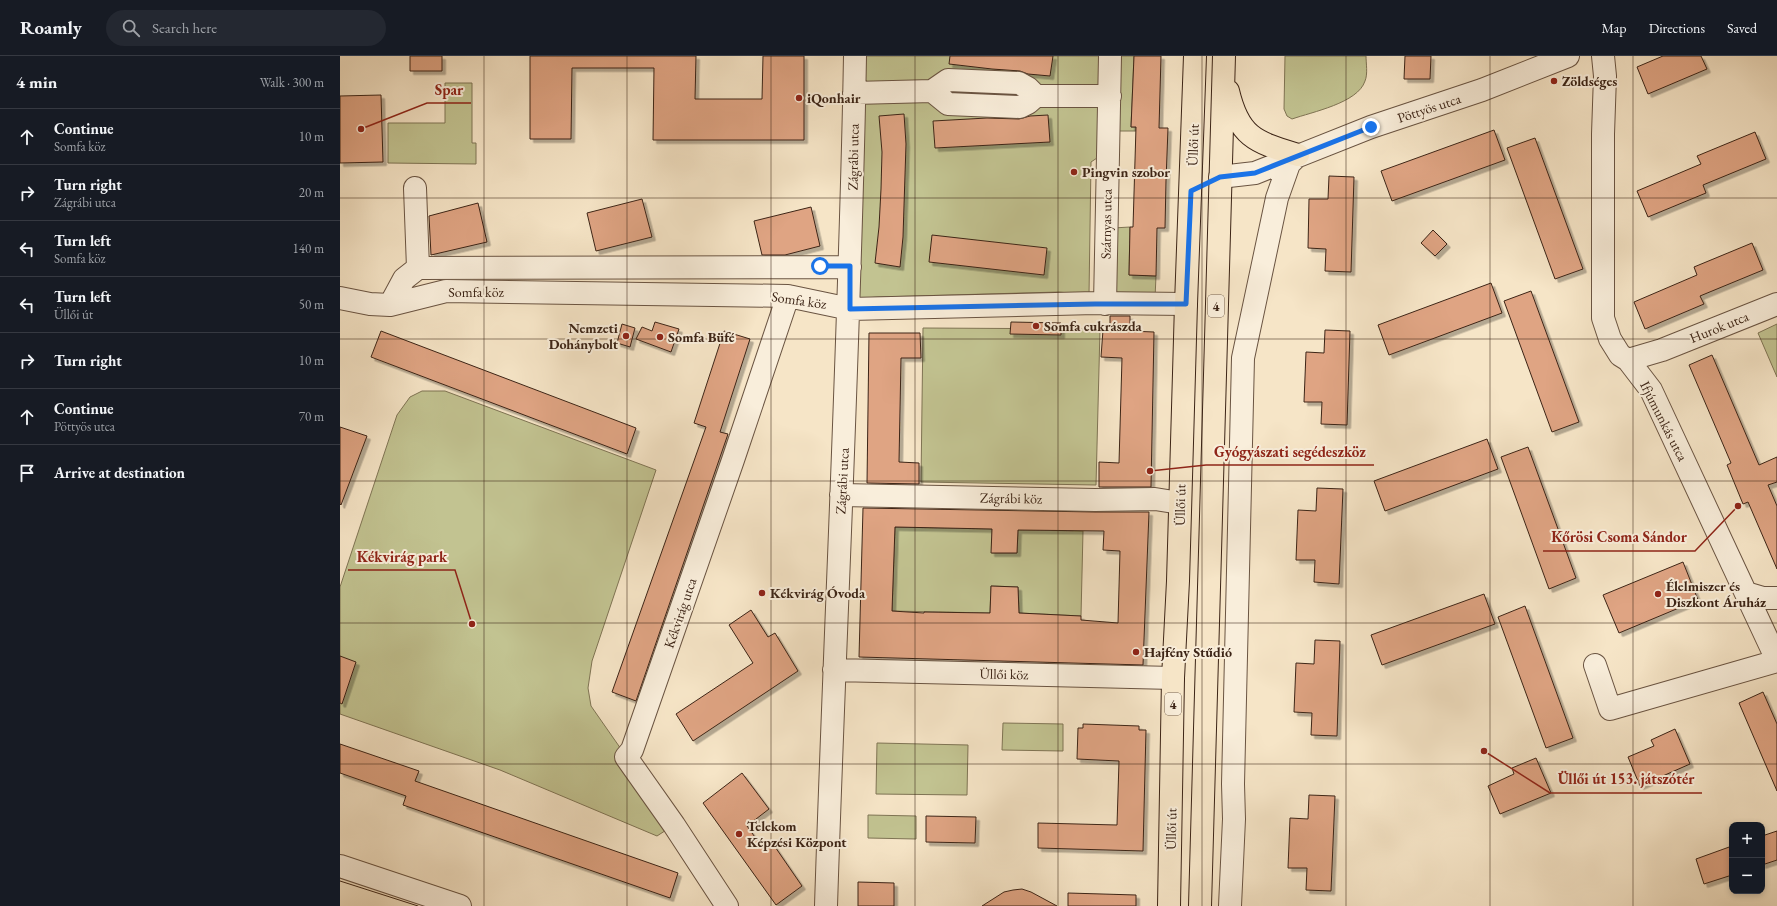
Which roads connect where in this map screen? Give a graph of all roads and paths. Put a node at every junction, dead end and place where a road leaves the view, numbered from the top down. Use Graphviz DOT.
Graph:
graph roads {
  1 [pos="855,56"];
  2 [pos="1110,56"];
  3 [pos="1195,56"];
  4 [pos="1568,56"];
  5 [pos="1603,56"];
  6 [pos="1223,64"];
  7 [pos="854,93"];
  8 [pos="1110,96"];
  9 [pos="1193,145"];
  10 [pos="1298,155"];
  11 [pos="1220,177"];
  12 [pos="415,188"];
  13 [pos="1191,191"];
  14 [pos="850,266"];
  15 [pos="418,268"];
  16 [pos="788,296"];
  17 [pos="340,298"];
  18 [pos="1105,304"];
  19 [pos="1186,304"];
  20 [pos="1777,304"];
  21 [pos="390,305"];
  22 [pos="850,309"];
  23 [pos="1662,350"];
  24 [pos="1628,360"];
  25 [pos="1651,390"];
  26 [pos="841,496"];
  27 [pos="1180,503"];
  28 [pos="1746,593"];
  29 [pos="1777,598"];
  30 [pos="1776,652"];
  31 [pos="1595,665"];
  32 [pos="834,670"];
  33 [pos="1173,678"];
  34 [pos="340,866"];
  35 [pos="460,906"];
  36 [pos="728,906"];
  37 [pos="826,906"];
  38 [pos="1169,906"];
  39 [pos="1200,906"];
  40 [pos="1230,906"];
  1 -- 7 [label="street, Zágrábi utca"];
  2 -- 8 [label="street, Szárnyas utca"];
  3 -- 9 [label="main road, Üllői út / 4"];
  4 -- 10 [label="street, Pöttyös utca"];
  5 -- 24 [label="street, Ifjúmunkás utca"];
  6 -- 10 [label="main road"];
  6 -- 11 [label="main road, Üllői út / 4"];
  7 -- 8 [label="street"];
  7 -- 14 [label="street, Zágrábi utca"];
  8 -- 18 [label="street, Szárnyas utca"];
  9 -- 11 [label="main road"];
  9 -- 13 [label="main road, Üllői út / 4"];
  10 -- 11 [label="street, Pöttyös utca"];
  10 -- 40 [label="street"];
  11 -- 13 [label="main road"];
  11 -- 39 [label="main road, Üllői út / 4"];
  12 -- 15 [label="street"];
  13 -- 19 [label="main road, Üllői út / 4"];
  14 -- 15 [label="street, Somfa köz"];
  14 -- 22 [label="street, Zágrábi utca"];
  15 -- 21 [label="street"];
  16 -- 21 [label="street, Somfa köz"];
  16 -- 22 [label="street, Somfa köz"];
  16 -- 36 [label="street, Kékvirág utca"];
  17 -- 21 [label="street, Somfa köz"];
  18 -- 19 [label="street, Somfa köz"];
  18 -- 22 [label="street, Somfa köz"];
  19 -- 27 [label="main road, Üllői út / 4"];
  20 -- 23 [label="street, Hurok utca"];
  22 -- 26 [label="street, Zágrábi utca"];
  23 -- 24 [label="street, Hurok utca"];
  23 -- 25 [label="street"];
  24 -- 25 [label="street, Ifjúmunkás utca"];
  25 -- 28 [label="street, Ifjúmunkás utca"];
  26 -- 27 [label="street, Zágrábi köz"];
  26 -- 32 [label="street, Zágrábi utca"];
  27 -- 33 [label="main road, Üllői út / 4"];
  28 -- 29 [label="street"];
  28 -- 30 [label="street, Ifjúmunkás utca"];
  30 -- 31 [label="street, Ifjúmunkás utca"];
  32 -- 33 [label="street, Üllői köz"];
  32 -- 37 [label="street, Zágrábi utca"];
  33 -- 38 [label="main road, Üllői út / 4"];
  34 -- 35 [label="street"];
}
